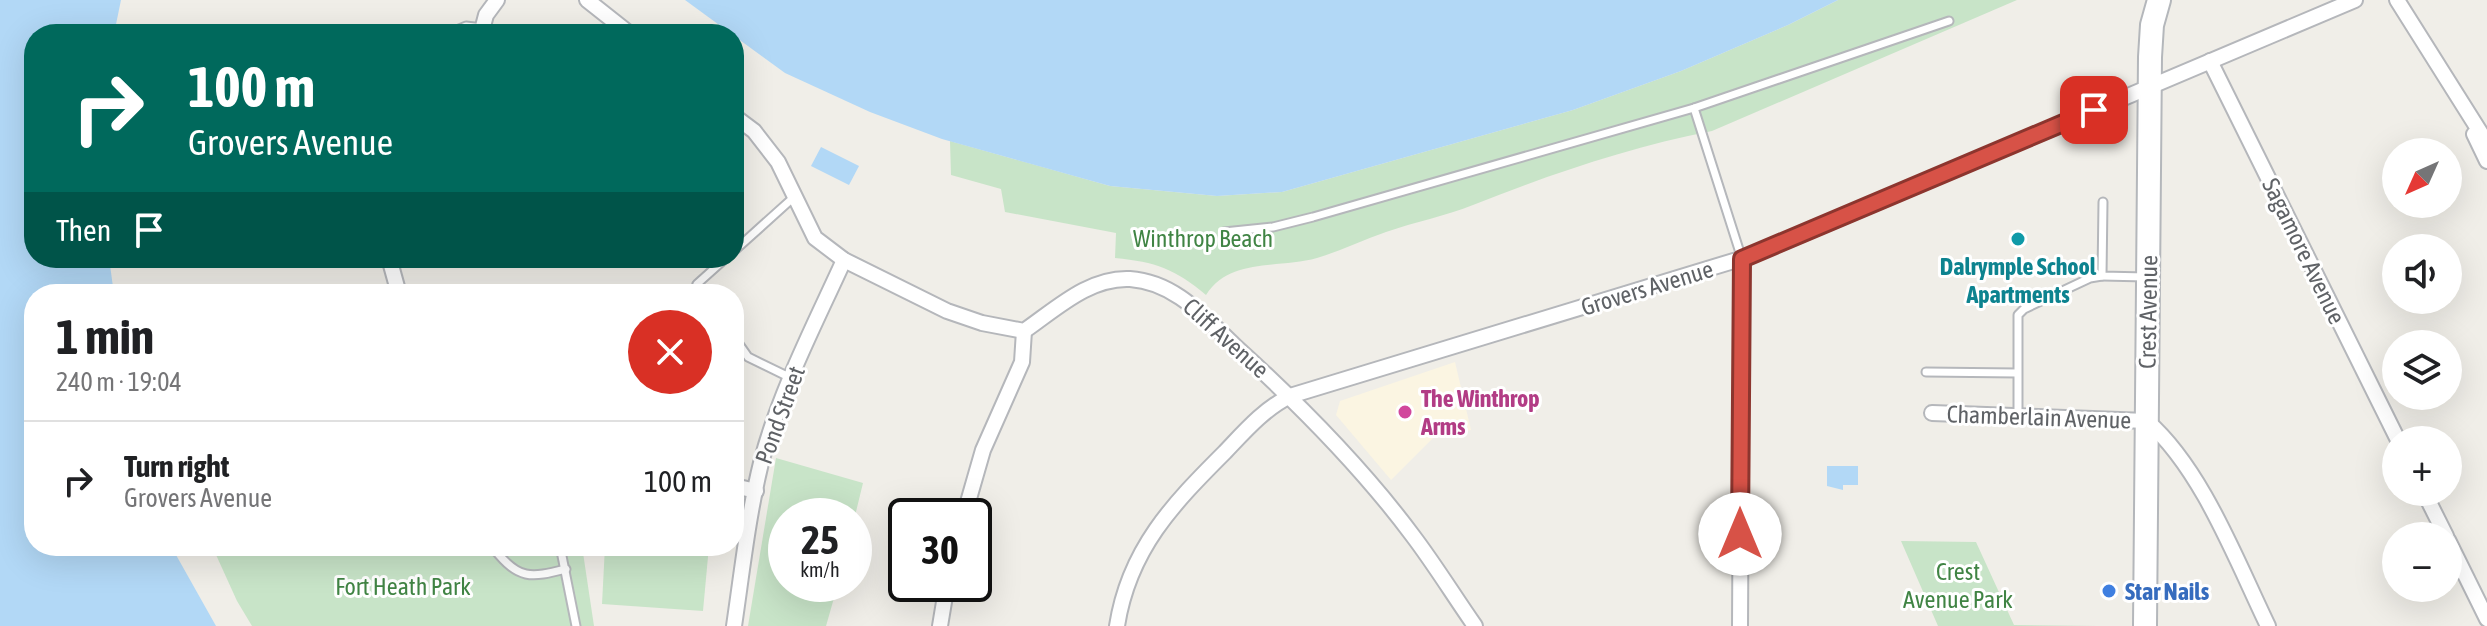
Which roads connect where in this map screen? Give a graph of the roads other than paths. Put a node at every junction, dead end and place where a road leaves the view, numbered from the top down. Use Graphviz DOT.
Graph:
graph roads {
  1 [pos="497,0"];
  2 [pos="587,0"];
  3 [pos="2159,0"];
  4 [pos="2355,0"];
  5 [pos="2397,0"];
  6 [pos="1949,21"];
  7 [pos="484,24"];
  8 [pos="617,24"];
  9 [pos="2210,61"];
  10 [pos="2150,87"];
  11 [pos="2457,97"];
  12 [pos="1694,108"];
  13 [pos="744,124"];
  14 [pos="2487,143"];
  15 [pos="2487,161"];
  16 [pos="794,197"];
  17 [pos="2103,202"];
  18 [pos="1224,232"];
  19 [pos="744,242"];
  20 [pos="1742,259"];
  21 [pos="844,260"];
  22 [pos="715,268"];
  23 [pos="2102,276"];
  24 [pos="2148,277"];
  25 [pos="697,284"];
  26 [pos="1024,331"];
  27 [pos="744,351"];
  28 [pos="1926,372"];
  29 [pos="2017,373"];
  30 [pos="791,378"];
  31 [pos="1290,396"];
  32 [pos="1932,413"];
  33 [pos="2018,416"];
  34 [pos="2147,421"];
  35 [pos="2391,426"];
  36 [pos="744,488"];
  37 [pos="756,491"];
  38 [pos="969,498"];
  39 [pos="502,556"];
  40 [pos="563,556"];
  41 [pos="2462,568"];
  42 [pos="566,569"];
  43 [pos="944,602"];
  44 [pos="2487,619"];
  45 [pos="576,626"];
  46 [pos="734,626"];
  47 [pos="940,626"];
  48 [pos="1117,626"];
  49 [pos="1475,626"];
  50 [pos="1740,626"];
  51 [pos="2145,626"];
  52 [pos="2268,626"];
  1 -- 7 [label="street"];
  2 -- 8 [label="street"];
  3 -- 10 [label="main road, Crest Avenue"];
  4 -- 9 [label="street, Grovers Avenue"];
  5 -- 11 [label="street"];
  6 -- 12 [label="lane"];
  9 -- 10 [label="street, Grovers Avenue"];
  9 -- 35 [label="street, Sagamore Avenue"];
  10 -- 20 [label="street, Grovers Avenue"];
  10 -- 24 [label="main road, Crest Avenue"];
  11 -- 14 [label="street"];
  11 -- 15 [label="street"];
  12 -- 18 [label="lane"];
  12 -- 20 [label="lane"];
  13 -- 16 [label="street"];
  16 -- 19 [label="lane"];
  16 -- 21 [label="street"];
  17 -- 23 [label="lane"];
  20 -- 31 [label="street, Grovers Avenue"];
  20 -- 50 [label="street"];
  21 -- 26 [label="street"];
  21 -- 30 [label="street, Pond Street"];
  22 -- 25 [label="lane"];
  23 -- 24 [label="lane"];
  23 -- 29 [label="lane"];
  24 -- 34 [label="main road, Crest Avenue"];
  26 -- 31 [label="street, Cliff Avenue"];
  26 -- 38 [label="street"];
  27 -- 30 [label="lane"];
  28 -- 29 [label="lane"];
  29 -- 33 [label="lane"];
  30 -- 37 [label="street, Pond Street"];
  31 -- 48 [label="street, Grovers Avenue"];
  31 -- 49 [label="street, Cliff Avenue"];
  32 -- 33 [label="street, Chamberlain Avenue"];
  33 -- 34 [label="street, Chamberlain Avenue"];
  34 -- 51 [label="main road, Crest Avenue"];
  34 -- 52 [label="street"];
  36 -- 37 [label="street"];
  37 -- 46 [label="street, Pond Street"];
  39 -- 42 [label="lane"];
  40 -- 42 [label="lane"];
  41 -- 44 [label="street"];
  42 -- 45 [label="lane"];
  43 -- 47 [label="street"];
}
